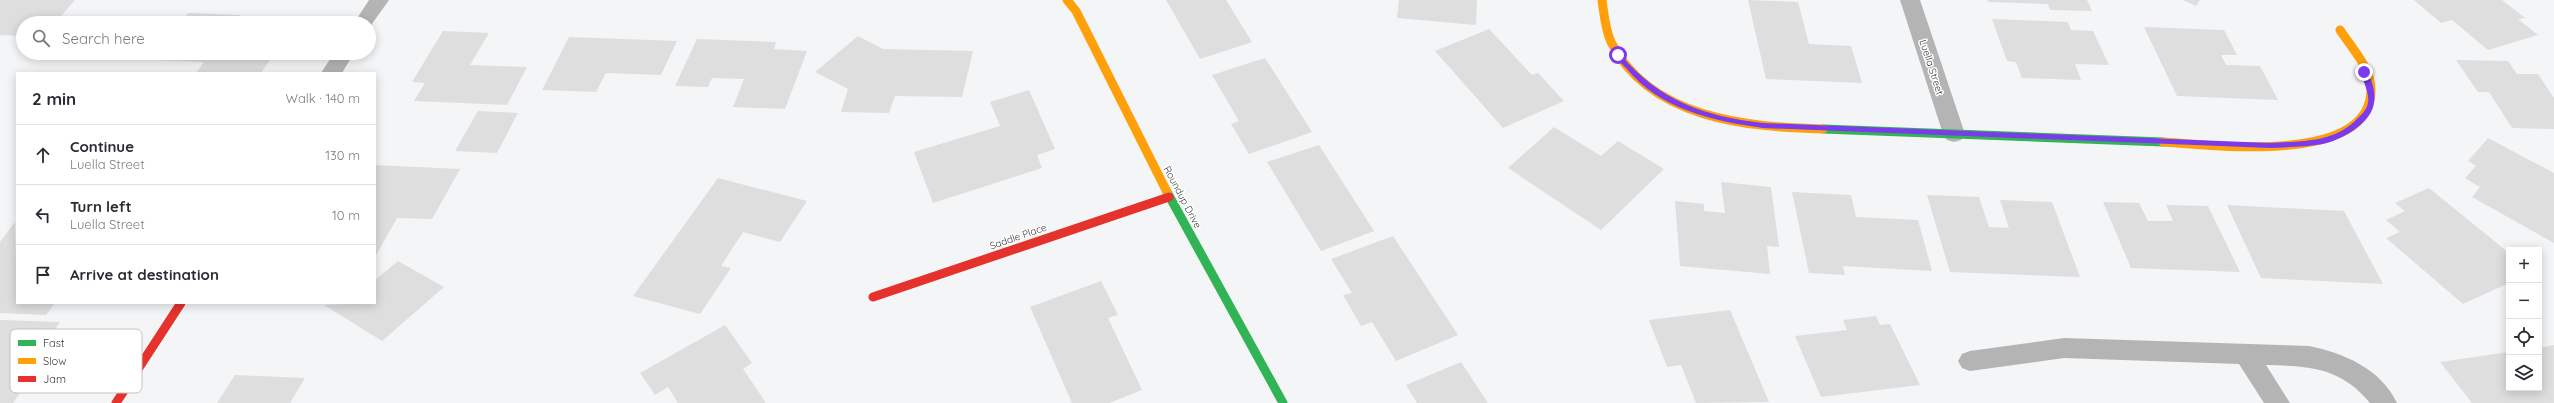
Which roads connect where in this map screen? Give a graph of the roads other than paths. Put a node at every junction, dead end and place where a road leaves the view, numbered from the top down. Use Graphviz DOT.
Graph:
graph roads {
  1 [pos="379,0"];
  2 [pos="1067,0"];
  3 [pos="1602,0"];
  4 [pos="1910,0"];
  5 [pos="369,16"];
  6 [pos="2340,30"];
  7 [pos="339,60"];
  8 [pos="332,72"];
  9 [pos="1954,134"];
  10 [pos="1169,197"];
  11 [pos="874,297"];
  12 [pos="180,304"];
  13 [pos="2246,354"];
  14 [pos="1970,361"];
  15 [pos="142,363"];
  16 [pos="122,393"];
  17 [pos="116,403"];
  18 [pos="1283,403"];
  19 [pos="2278,403"];
  20 [pos="2385,403"];
  1 -- 5 [label="street"];
  2 -- 10 [label="street, Roundup Drive"];
  3 -- 9 [label="street"];
  4 -- 9 [label="street, Luella Street"];
  6 -- 9 [label="street"];
  7 -- 8 [label="street"];
  10 -- 11 [label="street, Saddle Place"];
  10 -- 18 [label="street, Roundup Drive"];
  12 -- 15 [label="street"];
  13 -- 14 [label="street"];
  13 -- 19 [label="street"];
  13 -- 20 [label="street"];
  16 -- 17 [label="street"];
}
